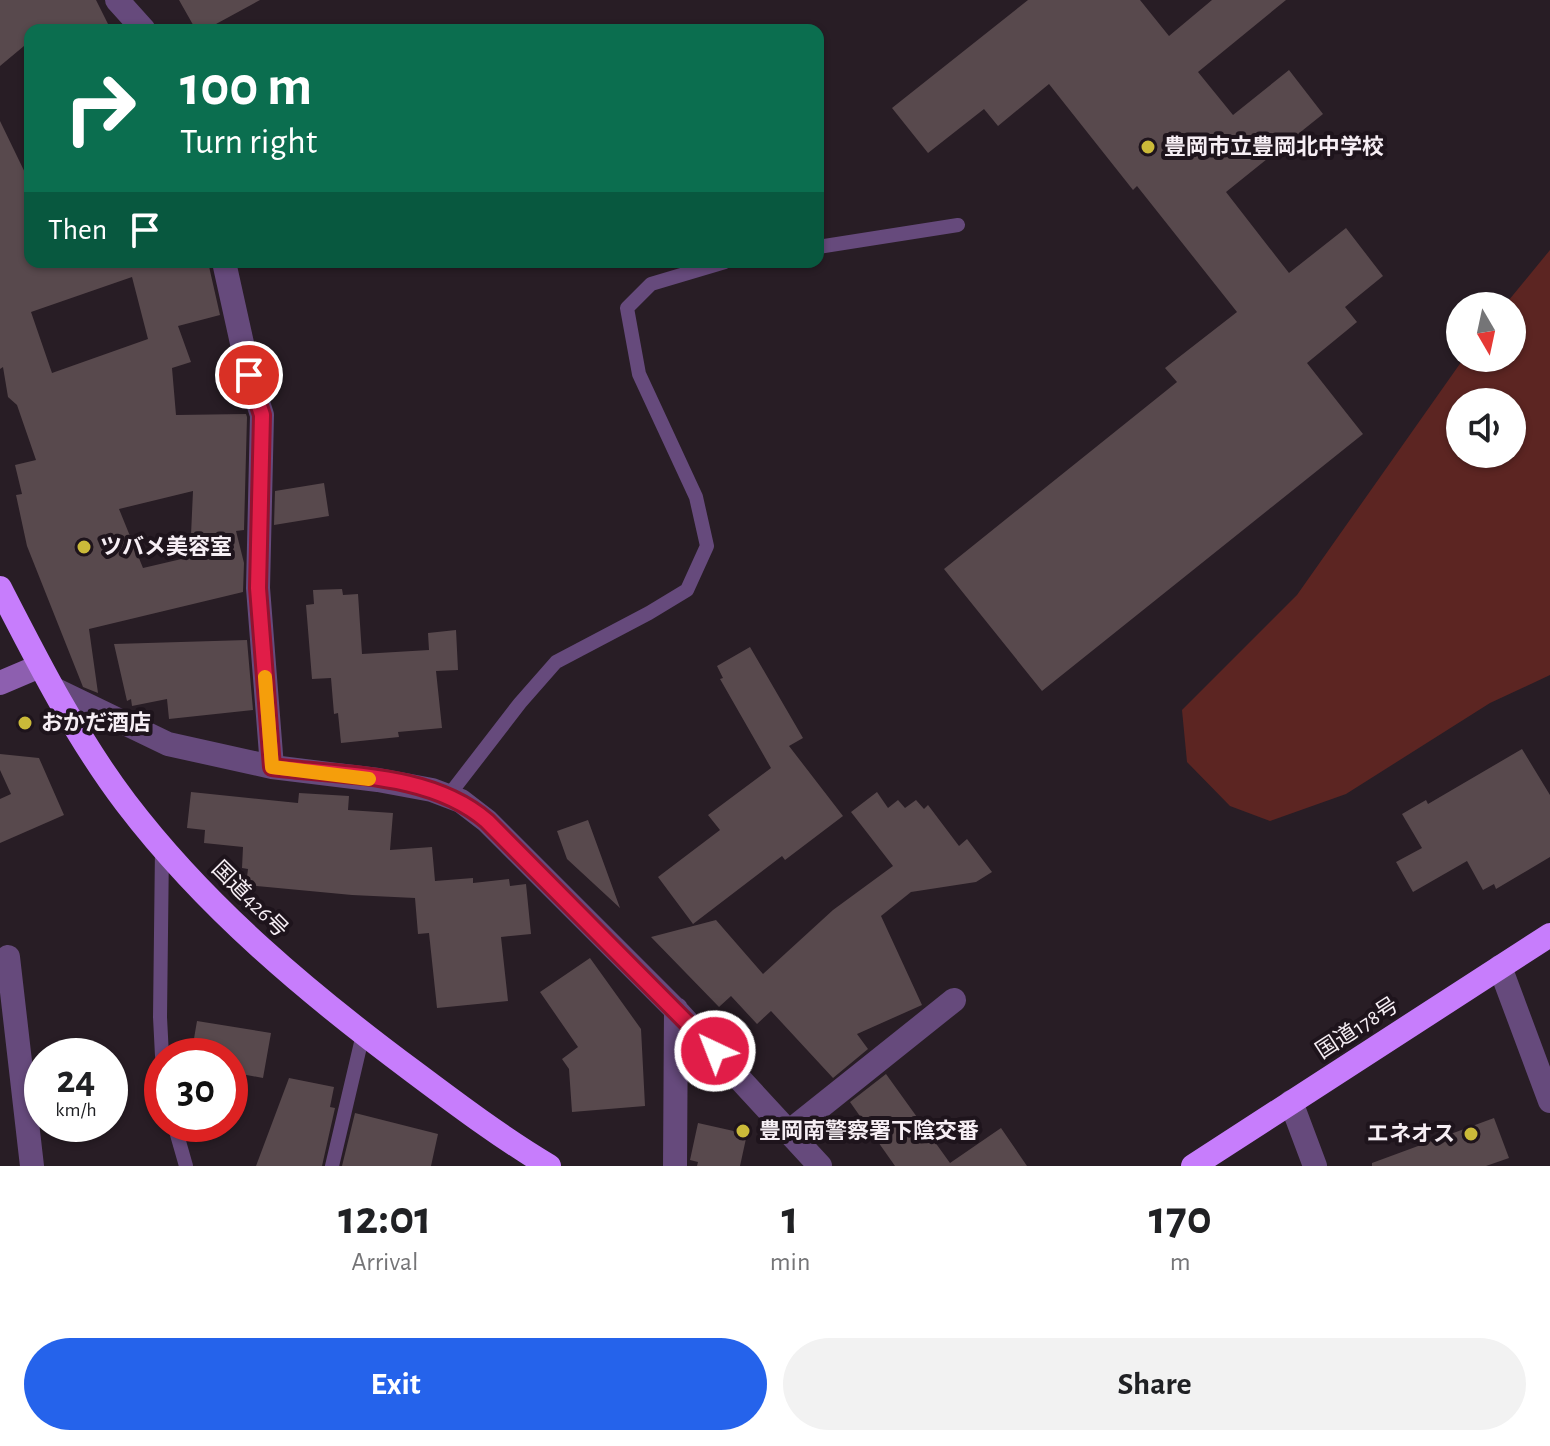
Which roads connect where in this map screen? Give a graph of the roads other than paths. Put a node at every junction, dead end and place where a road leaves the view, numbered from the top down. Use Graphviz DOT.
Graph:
graph roads {
  1 [pos="117,0"];
  2 [pos="139,24"];
  3 [pos="958,225"];
  4 [pos="824,246"];
  5 [pos="225,268"];
  6 [pos="705,268"];
  7 [pos="0,588"];
  8 [pos="40,666"];
  9 [pos="0,683"];
  10 [pos="54,689"];
  11 [pos="272,767"];
  12 [pos="449,795"];
  13 [pos="162,846"];
  14 [pos="1550,935"];
  15 [pos="8,957"];
  16 [pos="1500,967"];
  17 [pos="954,1000"];
  18 [pos="676,1009"];
  19 [pos="363,1034"];
  20 [pos="161,1038"];
  21 [pos="1550,1101"];
  22 [pos="1291,1102"];
  23 [pos="790,1131"];
  24 [pos="179,1142"];
  25 [pos="32,1166"];
  26 [pos="186,1166"];
  27 [pos="332,1166"];
  28 [pos="549,1166"];
  29 [pos="675,1166"];
  30 [pos="820,1166"];
  31 [pos="1193,1166"];
  32 [pos="1315,1166"];
  1 -- 2 [label="street"];
  3 -- 4 [label="lane"];
  5 -- 11 [label="street"];
  6 -- 12 [label="lane"];
  7 -- 8 [label="highway, 国道426号"];
  8 -- 9 [label="street"];
  8 -- 10 [label="highway, 国道426号"];
  10 -- 11 [label="street"];
  10 -- 13 [label="highway, 国道426号"];
  11 -- 12 [label="street"];
  12 -- 18 [label="street"];
  13 -- 19 [label="highway, 国道426号"];
  13 -- 20 [label="lane"];
  14 -- 16 [label="highway, 国道178号"];
  15 -- 25 [label="street"];
  16 -- 21 [label="street"];
  16 -- 22 [label="highway, 国道178号"];
  17 -- 23 [label="street"];
  18 -- 23 [label="street"];
  18 -- 29 [label="street"];
  19 -- 27 [label="lane"];
  19 -- 28 [label="highway, 国道426号"];
  22 -- 31 [label="highway, 国道178号"];
  22 -- 32 [label="street"];
  23 -- 30 [label="street"];
  24 -- 26 [label="lane"];
}
